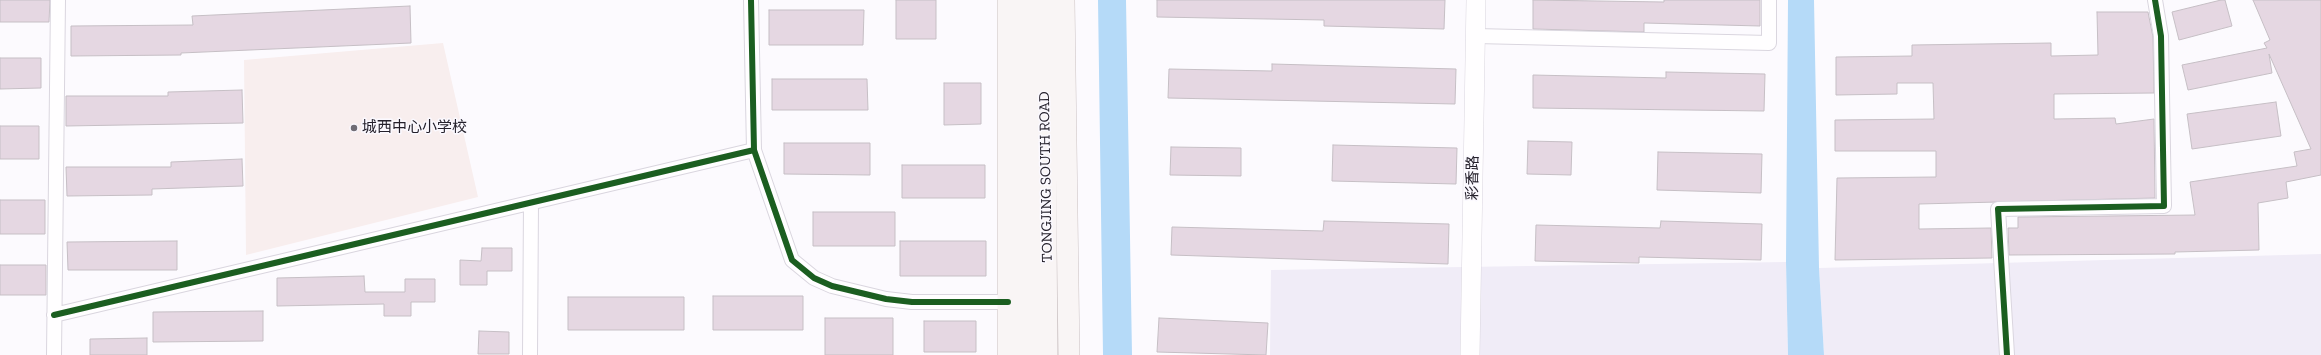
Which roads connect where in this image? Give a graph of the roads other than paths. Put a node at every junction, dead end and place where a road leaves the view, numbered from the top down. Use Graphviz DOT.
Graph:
graph roads {
  1 [pos="58,0"];
  2 [pos="751,0"];
  3 [pos="1008,0"];
  4 [pos="1025,0"];
  5 [pos="1044,0"];
  6 [pos="1064,0"];
  7 [pos="1476,0"];
  8 [pos="1769,0"];
  9 [pos="2155,0"];
  10 [pos="1476,36"];
  11 [pos="754,150"];
  12 [pos="531,202"];
  13 [pos="1008,302"];
  14 [pos="54,314"];
  15 [pos="54,355"];
  16 [pos="530,355"];
  17 [pos="1008,355"];
  18 [pos="1029,355"];
  19 [pos="1048,355"];
  20 [pos="1069,355"];
  21 [pos="1470,355"];
  22 [pos="2007,355"];
  1 -- 14 [label="street"];
  2 -- 11 [label="street"];
  3 -- 13 [label="main road"];
  4 -- 18 [label="main road, TONGJING SOUTH ROAD"];
  5 -- 19 [label="main road, TONGJING SOUTH ROAD"];
  6 -- 20 [label="main road"];
  7 -- 10 [label="street, 彩香路"];
  8 -- 10 [label="street"];
  9 -- 22 [label="street"];
  10 -- 21 [label="street, 彩香路"];
  11 -- 12 [label="street"];
  11 -- 13 [label="street"];
  12 -- 14 [label="street"];
  12 -- 16 [label="street"];
  13 -- 17 [label="main road"];
  14 -- 15 [label="street"];
}
